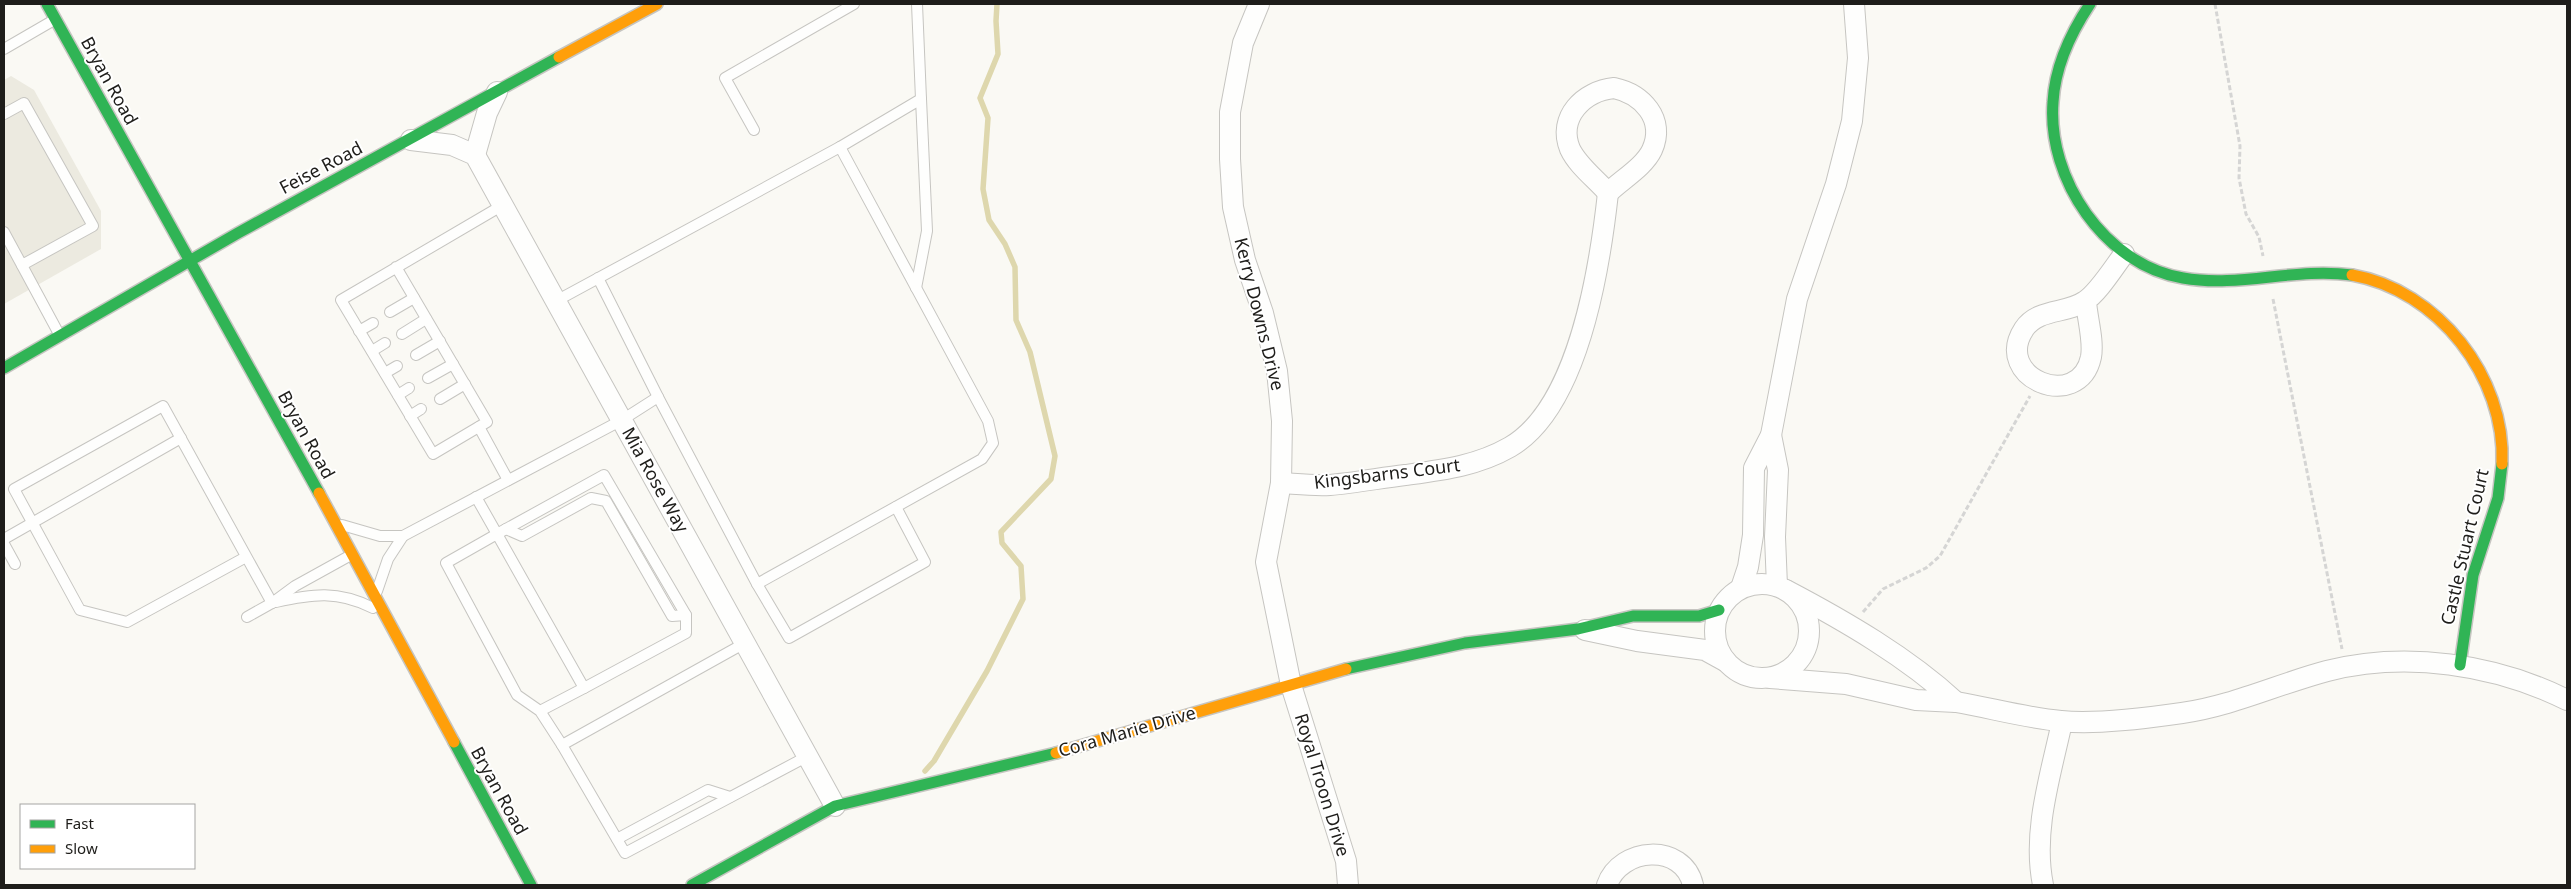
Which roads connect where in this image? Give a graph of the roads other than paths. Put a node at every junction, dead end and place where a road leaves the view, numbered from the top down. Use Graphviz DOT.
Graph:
graph roads {
  1 [pos="47,4"];
  2 [pos="657,4"];
  3 [pos="854,4"];
  4 [pos="917,4"];
  5 [pos="1259,4"];
  6 [pos="1854,4"];
  7 [pos="2090,4"];
  8 [pos="55,19"];
  9 [pos="4,49"];
  10 [pos="497,92"];
  11 [pos="921,99"];
  12 [pos="4,114"];
  13 [pos="754,130"];
  14 [pos="411,140"];
  15 [pos="840,147"];
  16 [pos="475,155"];
  17 [pos="1608,193"];
  18 [pos="503,205"];
  19 [pos="4,232"];
  20 [pos="2124,254"];
  21 [pos="190,261"];
  22 [pos="22,265"];
  23 [pos="396,267"];
  24 [pos="598,278"];
  25 [pos="916,288"];
  26 [pos="414,298"];
  27 [pos="2086,300"];
  28 [pos="556,301"];
  29 [pos="390,312"];
  30 [pos="426,319"];
  31 [pos="373,323"];
  32 [pos="359,331"];
  33 [pos="402,334"];
  34 [pos="60,335"];
  35 [pos="440,341"];
  36 [pos="385,344"];
  37 [pos="372,351"];
  38 [pos="416,355"];
  39 [pos="453,364"];
  40 [pos="397,366"];
  41 [pos="4,368"];
  42 [pos="384,373"];
  43 [pos="428,378"];
  44 [pos="465,384"];
  45 [pos="409,388"];
  46 [pos="398,395"];
  47 [pos="658,397"];
  48 [pos="440,399"];
  49 [pos="421,409"];
  50 [pos="410,416"];
  51 [pos="622,420"];
  52 [pos="479,427"];
  53 [pos="1771,435"];
  54 [pos="181,438"];
  55 [pos="508,480"];
  56 [pos="1281,483"];
  57 [pos="476,497"];
  58 [pos="896,507"];
  59 [pos="334,522"];
  60 [pos="32,524"];
  61 [pos="501,531"];
  62 [pos="403,536"];
  63 [pos="4,539"];
  64 [pos="4,544"];
  65 [pos="352,554"];
  66 [pos="246,557"];
  67 [pos="15,564"];
  68 [pos="757,584"];
  69 [pos="1741,588"];
  70 [pos="1781,588"];
  71 [pos="375,599"];
  72 [pos="272,603"];
  73 [pos="1719,610"];
  74 [pos="383,613"];
  75 [pos="686,615"];
  76 [pos="247,617"];
  77 [pos="1578,629"];
  78 [pos="745,643"];
  79 [pos="1725,661"];
  80 [pos="2460,665"];
  81 [pos="1770,678"];
  82 [pos="1291,685"];
  83 [pos="584,688"];
  84 [pos="2567,700"];
  85 [pos="1956,702"];
  86 [pos="540,711"];
  87 [pos="2062,722"];
  88 [pos="562,745"];
  89 [pos="808,756"];
  90 [pos="730,797"];
  91 [pos="835,806"];
  92 [pos="617,839"];
  93 [pos="531,885"];
  94 [pos="692,885"];
  95 [pos="1348,885"];
  96 [pos="1607,885"];
  97 [pos="1693,885"];
  98 [pos="2043,885"];
  1 -- 8 [label="street, Bryan Road"];
  2 -- 10 [label="street, Feise Road"];
  3 -- 13 [label="lane"];
  4 -- 11 [label="lane"];
  5 -- 56 [label="street, Kerry Downs Drive"];
  6 -- 53 [label="street"];
  7 -- 20 [label="street, Castle Stuart Court"];
  8 -- 9 [label="lane"];
  8 -- 21 [label="street, Bryan Road"];
  10 -- 14 [label="street, Feise Road"];
  10 -- 16 [label="street"];
  11 -- 15 [label="lane"];
  11 -- 25 [label="lane"];
  12 -- 22 [label="lane"];
  14 -- 16 [label="street"];
  14 -- 21 [label="street, Feise Road"];
  15 -- 24 [label="lane"];
  15 -- 25 [label="lane"];
  16 -- 18 [label="street, Mia Rose Way"];
  17 -- 17 [label="street"];
  17 -- 56 [label="street, Kingsbarns Court"];
  18 -- 23 [label="lane"];
  18 -- 28 [label="street, Mia Rose Way"];
  19 -- 22 [label="lane"];
  20 -- 27 [label="street"];
  20 -- 80 [label="street, Castle Stuart Court"];
  21 -- 34 [label="street, Feise Road"];
  21 -- 59 [label="street, Bryan Road"];
  22 -- 34 [label="lane"];
  23 -- 26 [label="lane"];
  23 -- 32 [label="lane"];
  24 -- 28 [label="lane"];
  24 -- 47 [label="lane"];
  25 -- 58 [label="lane"];
  26 -- 29 [label="lane"];
  26 -- 30 [label="lane"];
  27 -- 27 [label="street"];
  28 -- 51 [label="street, Mia Rose Way"];
  30 -- 33 [label="lane"];
  30 -- 35 [label="lane"];
  31 -- 32 [label="lane"];
  32 -- 37 [label="lane"];
  34 -- 41 [label="street, Feise Road"];
  35 -- 38 [label="lane"];
  35 -- 39 [label="lane"];
  36 -- 37 [label="lane"];
  37 -- 42 [label="lane"];
  39 -- 43 [label="lane"];
  39 -- 44 [label="lane"];
  40 -- 42 [label="lane"];
  42 -- 46 [label="lane"];
  44 -- 48 [label="lane"];
  44 -- 52 [label="lane"];
  45 -- 46 [label="lane"];
  46 -- 50 [label="lane"];
  47 -- 51 [label="lane"];
  47 -- 68 [label="lane"];
  49 -- 50 [label="lane"];
  50 -- 52 [label="lane"];
  51 -- 55 [label="lane"];
  51 -- 78 [label="street, Mia Rose Way"];
  52 -- 55 [label="lane"];
  53 -- 69 [label="street"];
  53 -- 70 [label="street"];
  54 -- 60 [label="lane"];
  54 -- 60 [label="lane"];
  54 -- 66 [label="lane"];
  55 -- 57 [label="lane"];
  56 -- 82 [label="street, Kerry Downs Drive"];
  57 -- 61 [label="lane"];
  57 -- 62 [label="lane"];
  58 -- 68 [label="lane"];
  58 -- 68 [label="lane"];
  59 -- 62 [label="lane"];
  59 -- 65 [label="street, Bryan Road"];
  60 -- 63 [label="lane"];
  60 -- 66 [label="lane"];
  61 -- 75 [label="lane"];
  61 -- 75 [label="lane"];
  61 -- 83 [label="lane"];
  61 -- 86 [label="lane"];
  62 -- 71 [label="lane"];
  64 -- 67 [label="lane"];
  65 -- 71 [label="street, Bryan Road"];
  65 -- 72 [label="lane"];
  66 -- 72 [label="lane"];
  69 -- 70 [label="street"];
  69 -- 73 [label="street"];
  70 -- 81 [label="street"];
  70 -- 85 [label="street"];
  71 -- 74 [label="street, Bryan Road"];
  72 -- 74 [label="lane"];
  72 -- 76 [label="lane"];
  73 -- 77 [label="street, Cora Marie Drive"];
  73 -- 79 [label="street"];
  74 -- 93 [label="street, Bryan Road"];
  75 -- 83 [label="lane"];
  77 -- 79 [label="street, Cora Marie Drive"];
  77 -- 82 [label="street, Cora Marie Drive"];
  78 -- 88 [label="lane"];
  78 -- 89 [label="street, Mia Rose Way"];
  79 -- 81 [label="street"];
  80 -- 84 [label="street"];
  80 -- 87 [label="street"];
  81 -- 85 [label="street"];
  82 -- 91 [label="street, Cora Marie Drive"];
  82 -- 95 [label="street, Royal Troon Drive"];
  83 -- 86 [label="lane"];
  85 -- 87 [label="street"];
  86 -- 88 [label="lane"];
  87 -- 98 [label="street"];
  88 -- 92 [label="lane"];
  89 -- 90 [label="lane"];
  89 -- 91 [label="street, Mia Rose Way"];
  90 -- 92 [label="lane"];
  90 -- 92 [label="lane"];
  91 -- 94 [label="street, Cora Marie Drive"];
  96 -- 97 [label="street"];
}
